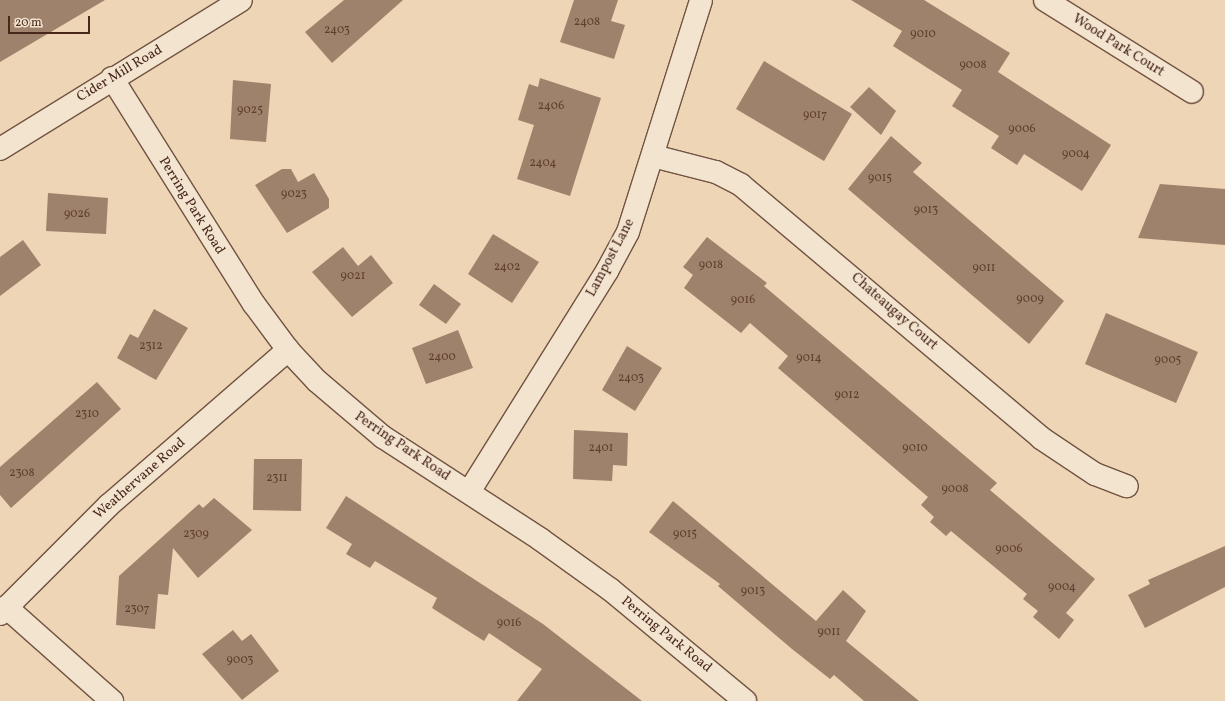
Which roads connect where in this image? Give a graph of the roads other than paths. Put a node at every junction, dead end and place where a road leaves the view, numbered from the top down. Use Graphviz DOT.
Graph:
graph roads {
  1 [pos="241,0"];
  2 [pos="701,0"];
  3 [pos="1045,0"];
  4 [pos="112,78"];
  5 [pos="1192,92"];
  6 [pos="0,149"];
  7 [pos="652,156"];
  8 [pos="288,350"];
  9 [pos="1127,486"];
  10 [pos="469,492"];
  11 [pos="3,611"];
  12 [pos="112,701"];
  13 [pos="745,701"];
  1 -- 4 [label="street, Cider Mill Road"];
  2 -- 7 [label="street, Lampost Lane"];
  3 -- 5 [label="street, Wood Park Court"];
  4 -- 6 [label="street, Cider Mill Road"];
  4 -- 8 [label="street, Perring Park Road"];
  7 -- 9 [label="street, Chateaugay Court"];
  7 -- 10 [label="street, Lampost Lane"];
  8 -- 10 [label="street, Perring Park Road"];
  8 -- 11 [label="street, Weathervane Road"];
  10 -- 13 [label="street, Perring Park Road"];
  11 -- 12 [label="street"];
}
